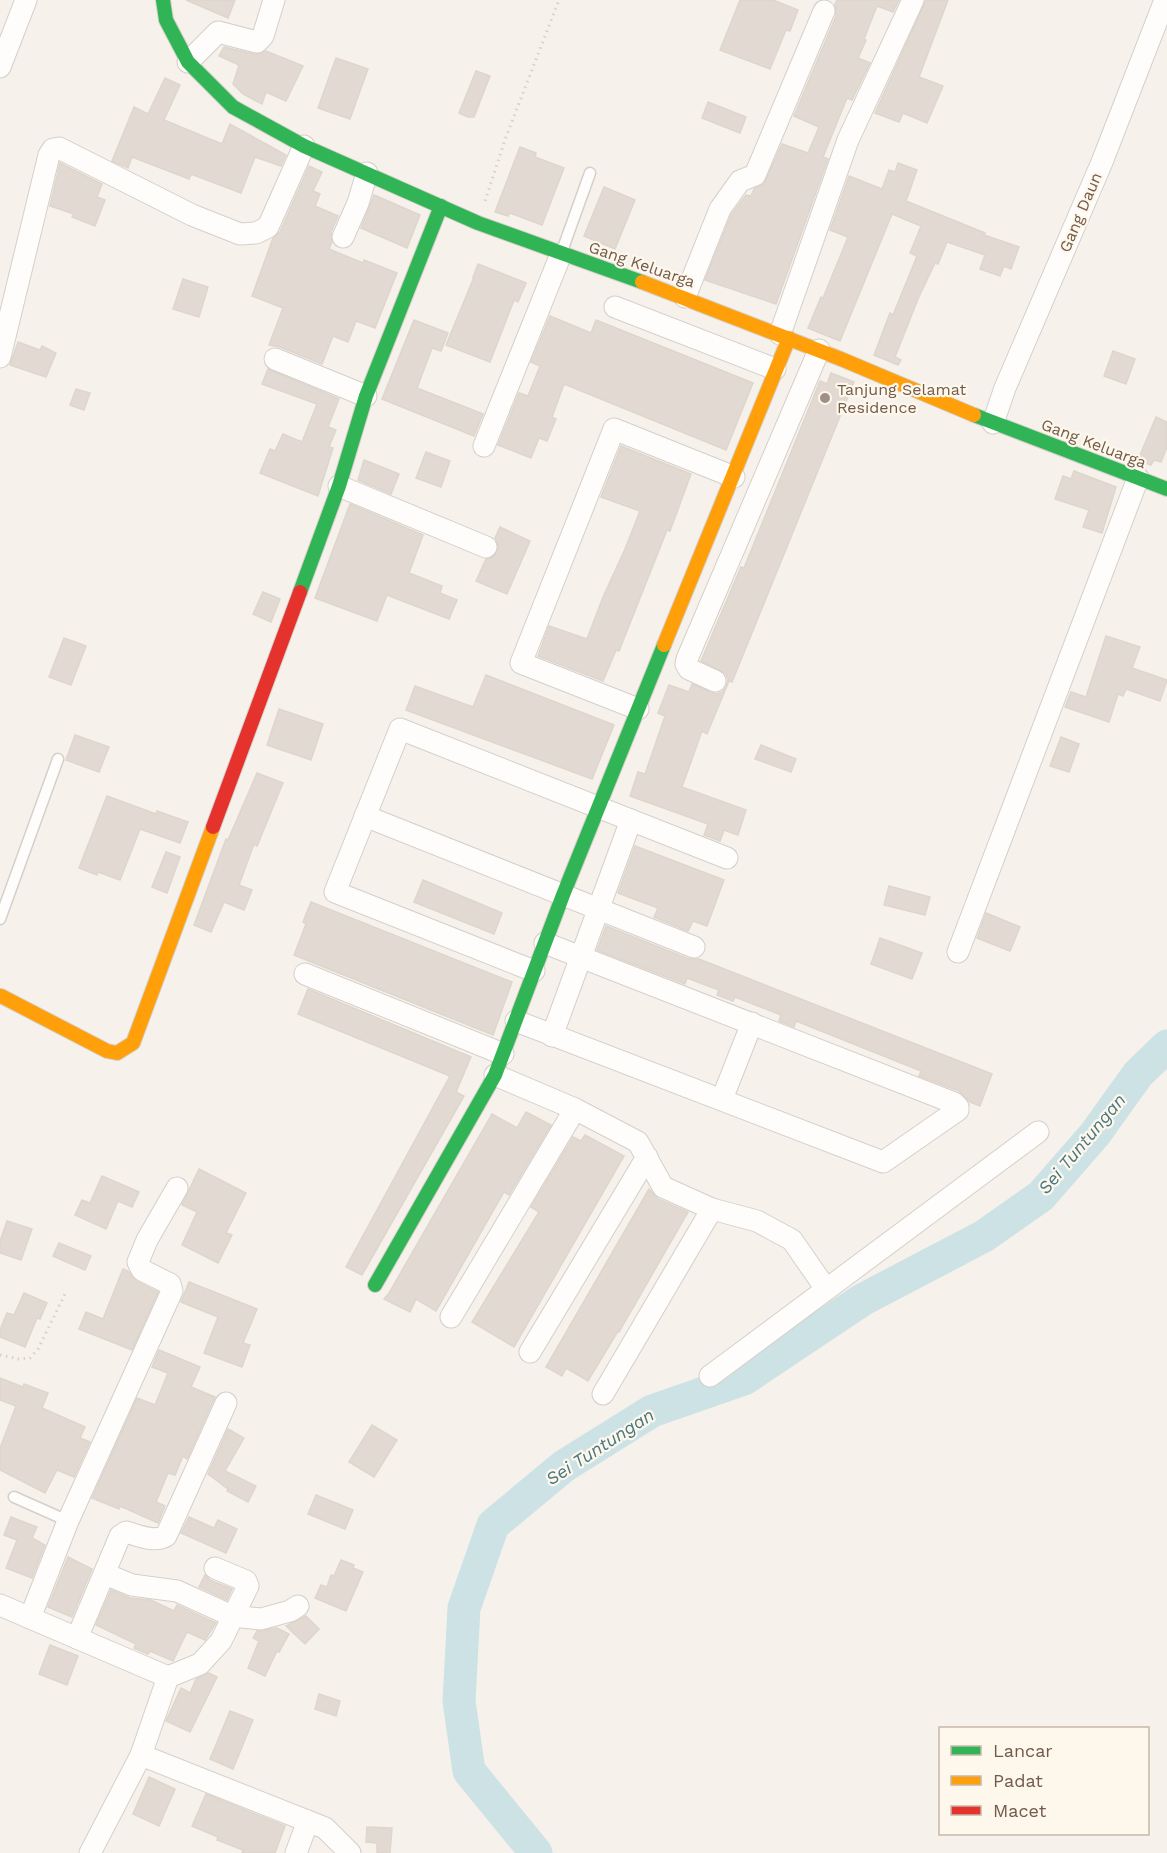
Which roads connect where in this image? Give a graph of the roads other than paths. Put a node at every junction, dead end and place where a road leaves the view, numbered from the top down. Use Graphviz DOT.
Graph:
graph roads {
  1 [pos="26,0"];
  2 [pos="163,0"];
  3 [pos="274,0"];
  4 [pos="913,0"];
  5 [pos="1166,0"];
  6 [pos="824,11"];
  7 [pos="185,56"];
  8 [pos="0,67"];
  9 [pos="304,146"];
  10 [pos="368,173"];
  11 [pos="590,173"];
  12 [pos="441,206"];
  13 [pos="343,237"];
  14 [pos="561,254"];
  15 [pos="685,297"];
  16 [pos="615,307"];
  17 [pos="784,336"];
  18 [pos="819,350"];
  19 [pos="0,357"];
  20 [pos="274,359"];
  21 [pos="775,369"];
  22 [pos="366,396"];
  23 [pos="993,423"];
  24 [pos="484,446"];
  25 [pos="734,477"];
  26 [pos="1138,478"];
  27 [pos="339,486"];
  28 [pos="1167,489"];
  29 [pos="486,548"];
  30 [pos="715,681"];
  31 [pos="638,709"];
  32 [pos="58,759"];
  33 [pos="599,807"];
  34 [pos="366,816"];
  35 [pos="631,820"];
  36 [pos="727,858"];
  37 [pos="563,895"];
  38 [pos="598,909"];
  39 [pos="0,919"];
  40 [pos="545,943"];
  41 [pos="694,947"];
  42 [pos="958,952"];
  43 [pos="580,957"];
  44 [pos="534,971"];
  45 [pos="305,974"];
  46 [pos="0,996"];
  47 [pos="516,1021"];
  48 [pos="752,1023"];
  49 [pos="552,1036"];
  50 [pos="503,1054"];
  51 [pos="495,1075"];
  52 [pos="722,1099"];
  53 [pos="575,1109"];
  54 [pos="1038,1132"];
  55 [pos="647,1157"];
  56 [pos="177,1188"];
  57 [pos="712,1209"];
  58 [pos="375,1286"];
  59 [pos="826,1289"];
  60 [pos="452,1317"];
  61 [pos="530,1352"];
  62 [pos="710,1376"];
  63 [pos="603,1394"];
  64 [pos="226,1403"];
  65 [pos="14,1497"];
  66 [pos="68,1521"];
  67 [pos="215,1568"];
  68 [pos="105,1574"];
  69 [pos="0,1605"];
  70 [pos="298,1606"];
  71 [pos="232,1616"];
  72 [pos="30,1618"];
  73 [pos="77,1638"];
  74 [pos="168,1677"];
  75 [pos="141,1755"];
  76 [pos="308,1821"];
  77 [pos="90,1853"];
  78 [pos="296,1853"];
  79 [pos="350,1853"];
  1 -- 8 [label="street"];
  2 -- 7 [label="street, Gang Keluarga"];
  3 -- 7 [label="street"];
  4 -- 17 [label="street"];
  5 -- 23 [label="street, Gang Daun"];
  6 -- 15 [label="street"];
  7 -- 9 [label="street, Gang Keluarga"];
  9 -- 10 [label="street, Gang Keluarga"];
  9 -- 19 [label="street"];
  10 -- 12 [label="street, Gang Keluarga"];
  10 -- 13 [label="street"];
  11 -- 14 [label="lane"];
  12 -- 14 [label="street, Gang Keluarga"];
  12 -- 22 [label="street"];
  14 -- 15 [label="street, Gang Keluarga"];
  14 -- 24 [label="street"];
  15 -- 17 [label="street, Gang Keluarga"];
  16 -- 21 [label="street"];
  17 -- 18 [label="street, Gang Keluarga"];
  17 -- 21 [label="street"];
  18 -- 23 [label="street, Gang Keluarga"];
  18 -- 30 [label="street"];
  20 -- 22 [label="street"];
  21 -- 25 [label="street"];
  22 -- 27 [label="street"];
  23 -- 26 [label="street, Gang Keluarga"];
  25 -- 31 [label="street"];
  25 -- 31 [label="street"];
  26 -- 28 [label="street, Gang Keluarga"];
  26 -- 42 [label="street"];
  27 -- 29 [label="street"];
  27 -- 46 [label="street"];
  31 -- 33 [label="street"];
  32 -- 39 [label="lane"];
  33 -- 34 [label="street"];
  33 -- 35 [label="street"];
  33 -- 37 [label="street"];
  34 -- 37 [label="street"];
  34 -- 44 [label="street"];
  35 -- 36 [label="street"];
  35 -- 38 [label="street"];
  37 -- 38 [label="street"];
  37 -- 40 [label="street"];
  38 -- 41 [label="street"];
  38 -- 43 [label="street"];
  40 -- 43 [label="street"];
  40 -- 44 [label="street"];
  43 -- 48 [label="street"];
  43 -- 49 [label="street"];
  44 -- 47 [label="street"];
  45 -- 50 [label="street"];
  47 -- 49 [label="street"];
  47 -- 50 [label="street"];
  48 -- 52 [label="street"];
  48 -- 52 [label="street"];
  49 -- 52 [label="street"];
  50 -- 51 [label="street"];
  51 -- 53 [label="street"];
  51 -- 58 [label="street"];
  53 -- 55 [label="street"];
  53 -- 60 [label="street"];
  54 -- 59 [label="street"];
  55 -- 57 [label="street"];
  55 -- 61 [label="street"];
  56 -- 66 [label="street"];
  57 -- 59 [label="street"];
  57 -- 63 [label="street"];
  59 -- 62 [label="street"];
  64 -- 68 [label="street"];
  65 -- 66 [label="lane"];
  66 -- 72 [label="street"];
  67 -- 71 [label="street"];
  68 -- 71 [label="street"];
  68 -- 73 [label="street"];
  69 -- 72 [label="street"];
  70 -- 71 [label="street"];
  71 -- 74 [label="street"];
  72 -- 73 [label="street"];
  73 -- 74 [label="street"];
  74 -- 75 [label="street"];
  75 -- 76 [label="street"];
  75 -- 77 [label="street"];
  76 -- 78 [label="street"];
  76 -- 79 [label="street"];
}
